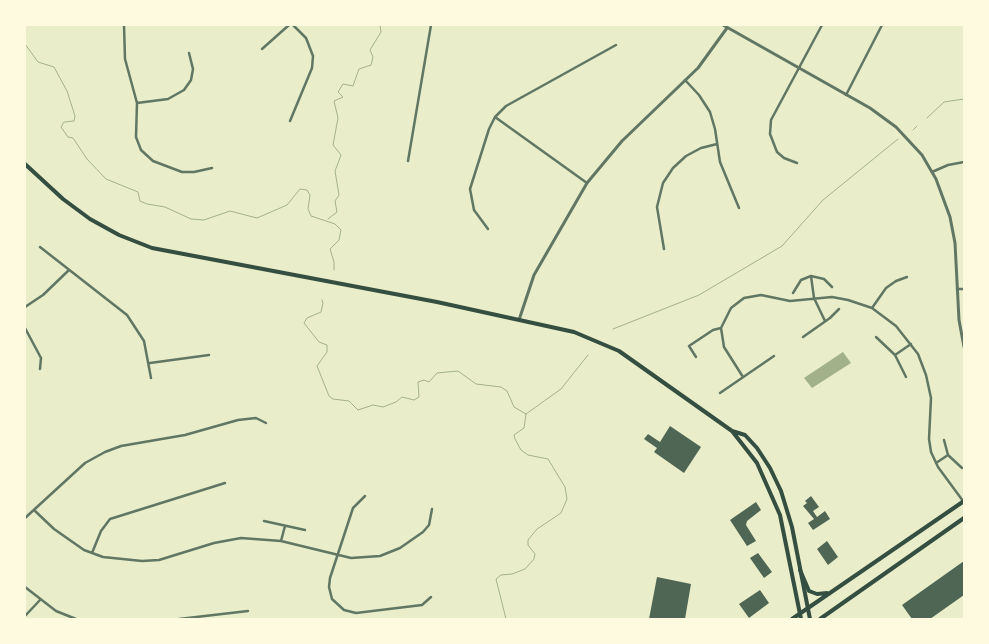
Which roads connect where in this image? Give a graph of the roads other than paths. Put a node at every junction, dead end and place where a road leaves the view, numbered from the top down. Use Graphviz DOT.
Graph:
graph roads {
  1 [pos="124,25"];
  2 [pos="291,25"];
  3 [pos="431,25"];
  4 [pos="723,25"];
  5 [pos="822,25"];
  6 [pos="882,25"];
  7 [pos="728,26"];
  8 [pos="616,45"];
  9 [pos="262,49"];
  10 [pos="189,53"];
  11 [pos="799,68"];
  12 [pos="685,80"];
  13 [pos="846,95"];
  14 [pos="137,103"];
  15 [pos="495,118"];
  16 [pos="290,121"];
  17 [pos="717,144"];
  18 [pos="408,161"];
  19 [pos="964,162"];
  20 [pos="797,163"];
  21 [pos="25,164"];
  22 [pos="212,168"];
  23 [pos="932,172"];
  24 [pos="587,182"];
  25 [pos="739,208"];
  26 [pos="488,228"];
  27 [pos="40,247"];
  28 [pos="664,250"];
  29 [pos="70,270"];
  30 [pos="811,276"];
  31 [pos="907,277"];
  32 [pos="832,287"];
  33 [pos="957,288"];
  34 [pos="964,288"];
  35 [pos="793,293"];
  36 [pos="814,298"];
  37 [pos="25,307"];
  38 [pos="872,308"];
  39 [pos="839,309"];
  40 [pos="519,320"];
  41 [pos="825,321"];
  42 [pos="25,328"];
  43 [pos="721,328"];
  44 [pos="802,336"];
  45 [pos="876,336"];
  46 [pos="911,344"];
  47 [pos="964,347"];
  48 [pos="209,355"];
  49 [pos="895,355"];
  50 [pos="774,356"];
  51 [pos="696,357"];
  52 [pos="150,363"];
  53 [pos="40,369"];
  54 [pos="743,377"];
  55 [pos="151,378"];
  56 [pos="906,378"];
  57 [pos="720,393"];
  58 [pos="266,423"];
  59 [pos="732,431"];
  60 [pos="944,440"];
  61 [pos="948,455"];
  62 [pos="936,463"];
  63 [pos="962,468"];
  64 [pos="225,483"];
  65 [pos="365,496"];
  66 [pos="964,502"];
  67 [pos="432,509"];
  68 [pos="34,510"];
  69 [pos="25,518"];
  70 [pos="964,518"];
  71 [pos="264,520"];
  72 [pos="286,525"];
  73 [pos="305,530"];
  74 [pos="281,541"];
  75 [pos="92,553"];
  76 [pos="338,554"];
  77 [pos="800,570"];
  78 [pos="25,587"];
  79 [pos="833,590"];
  80 [pos="431,597"];
  81 [pos="40,600"];
  82 [pos="807,608"];
  83 [pos="248,611"];
  84 [pos="799,614"];
  85 [pos="25,616"];
  86 [pos="76,619"];
  87 [pos="179,619"];
  88 [pos="792,619"];
  89 [pos="801,619"];
  90 [pos="810,619"];
  91 [pos="820,619"];
  1 -- 14 [label="street"];
  2 -- 9 [label="street"];
  2 -- 16 [label="street"];
  3 -- 18 [label="street"];
  4 -- 7 [label="street"];
  5 -- 11 [label="street"];
  6 -- 13 [label="street"];
  7 -- 11 [label="street"];
  7 -- 12 [label="street"];
  8 -- 15 [label="street"];
  10 -- 14 [label="street"];
  11 -- 13 [label="street"];
  11 -- 20 [label="street"];
  12 -- 17 [label="street"];
  12 -- 24 [label="street"];
  13 -- 23 [label="street"];
  14 -- 22 [label="street"];
  15 -- 24 [label="street"];
  15 -- 26 [label="street"];
  17 -- 25 [label="street"];
  17 -- 28 [label="street"];
  19 -- 23 [label="street"];
  21 -- 40 [label="main road"];
  23 -- 33 [label="street"];
  24 -- 40 [label="street"];
  27 -- 29 [label="street"];
  29 -- 37 [label="street"];
  29 -- 52 [label="street"];
  30 -- 32 [label="street"];
  30 -- 35 [label="street"];
  30 -- 36 [label="street"];
  31 -- 38 [label="street"];
  33 -- 34 [label="street"];
  33 -- 47 [label="street"];
  36 -- 38 [label="street"];
  36 -- 41 [label="street"];
  36 -- 43 [label="street"];
  38 -- 46 [label="street"];
  39 -- 41 [label="street"];
  40 -- 59 [label="main road"];
  41 -- 44 [label="street"];
  42 -- 53 [label="street"];
  43 -- 51 [label="street"];
  43 -- 54 [label="street"];
  45 -- 49 [label="street"];
  46 -- 49 [label="street"];
  46 -- 62 [label="street"];
  48 -- 52 [label="street"];
  49 -- 56 [label="street"];
  50 -- 54 [label="street"];
  52 -- 55 [label="street"];
  54 -- 57 [label="street"];
  58 -- 68 [label="street"];
  59 -- 77 [label="main road"];
  59 -- 84 [label="main road"];
  60 -- 61 [label="street"];
  61 -- 62 [label="street"];
  61 -- 63 [label="street"];
  62 -- 66 [label="street"];
  64 -- 75 [label="street"];
  65 -- 76 [label="street"];
  66 -- 79 [label="main road"];
  67 -- 76 [label="street"];
  68 -- 69 [label="street"];
  68 -- 75 [label="street"];
  70 -- 91 [label="main road"];
  71 -- 72 [label="street"];
  72 -- 73 [label="street"];
  72 -- 74 [label="street"];
  74 -- 75 [label="street"];
  74 -- 76 [label="street"];
  76 -- 80 [label="street"];
  77 -- 79 [label="main road"];
  77 -- 82 [label="main road"];
  78 -- 81 [label="street"];
  79 -- 82 [label="main road"];
  81 -- 85 [label="street"];
  81 -- 86 [label="street"];
  82 -- 84 [label="main road"];
  82 -- 90 [label="main road"];
  83 -- 87 [label="street"];
  84 -- 88 [label="main road"];
  84 -- 89 [label="main road"];
}
